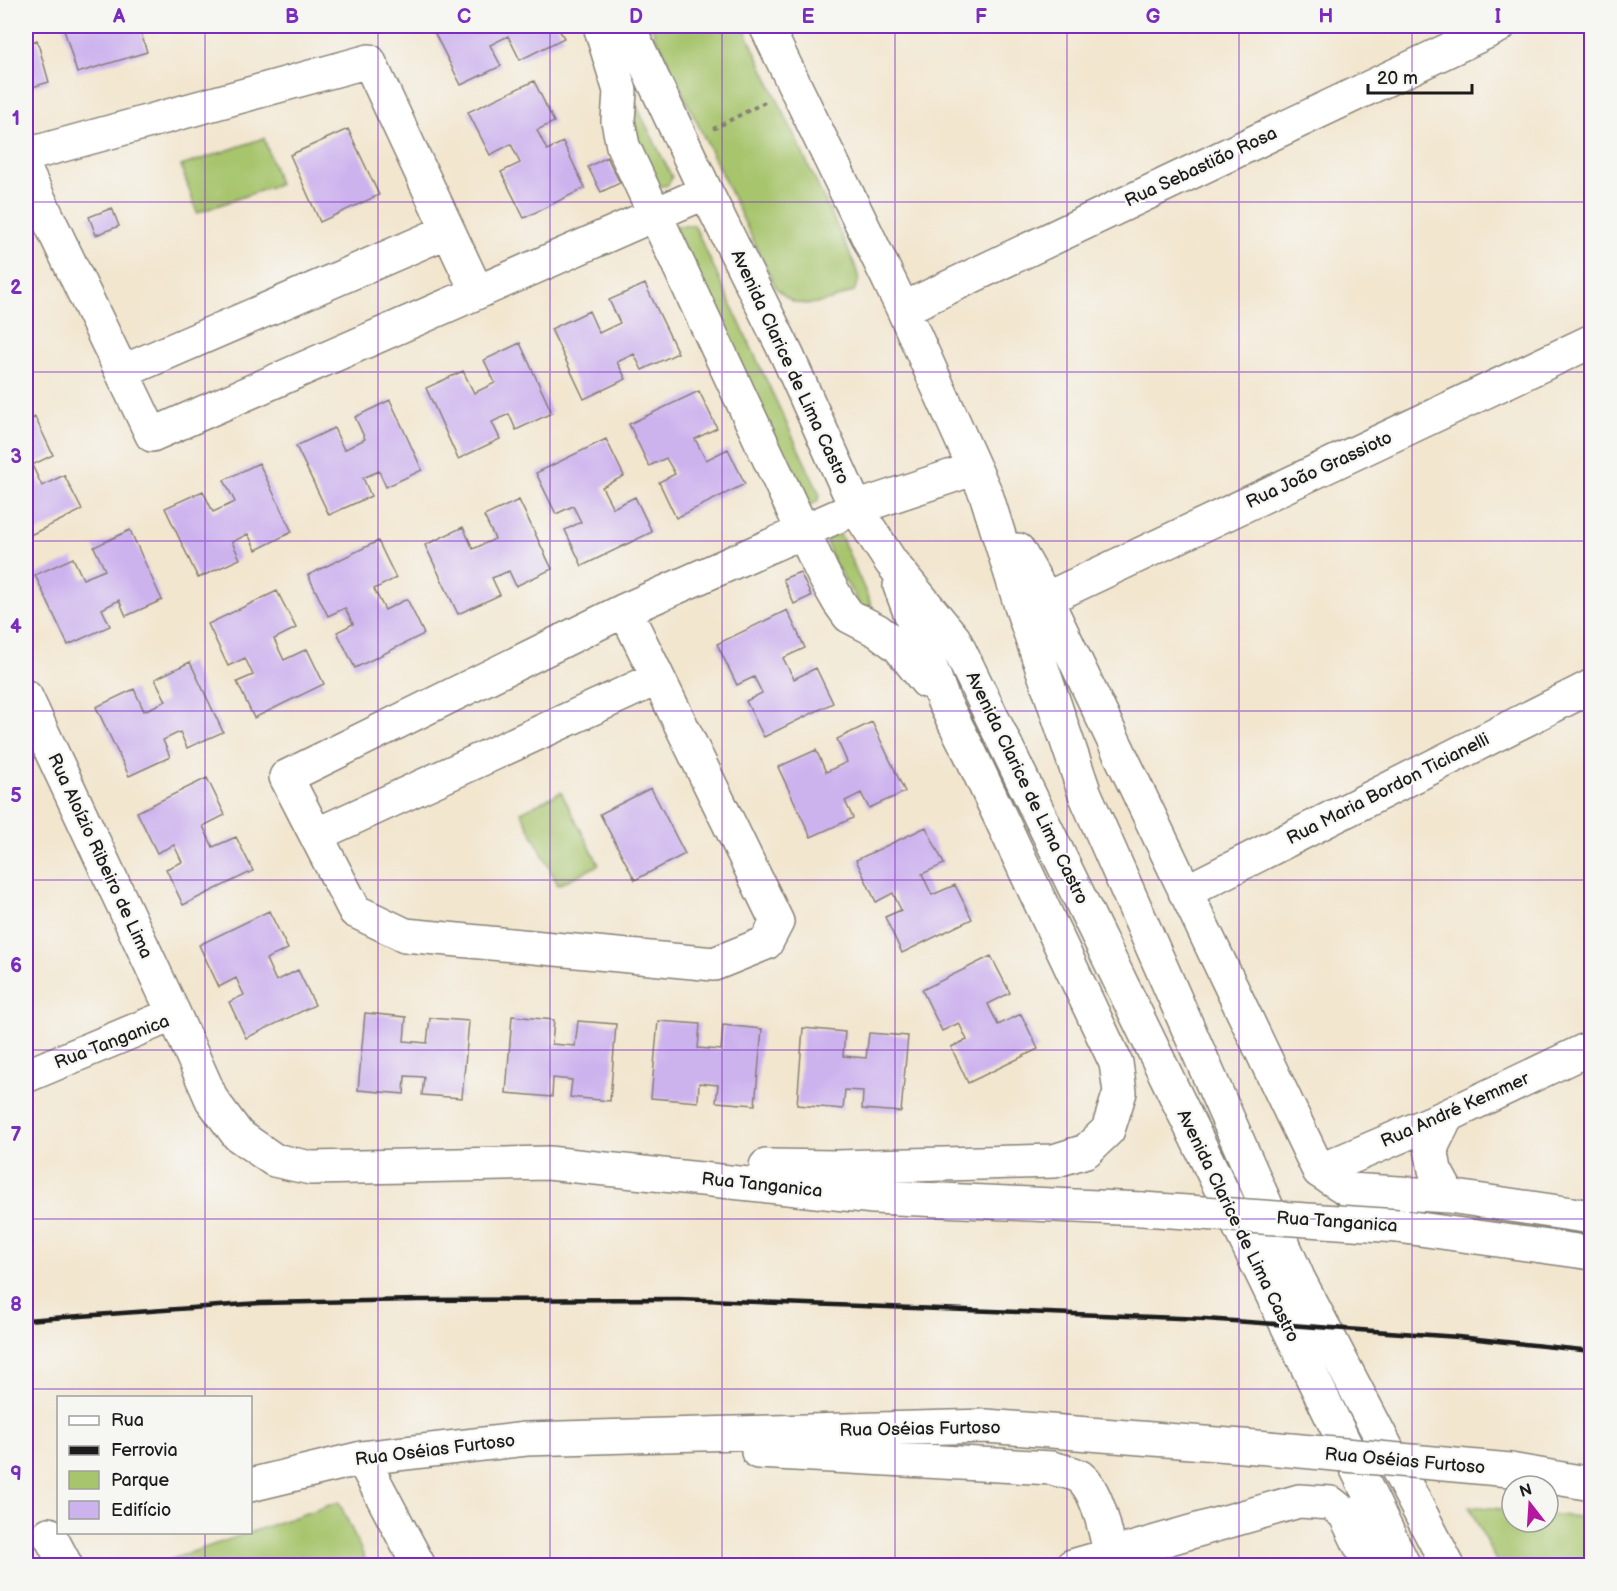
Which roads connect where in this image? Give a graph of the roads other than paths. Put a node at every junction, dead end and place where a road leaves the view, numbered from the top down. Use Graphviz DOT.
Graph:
graph roads {
  1 [pos="600,26"];
  2 [pos="628,26"];
  3 [pos="766,26"];
  4 [pos="1499,26"];
  5 [pos="26,155"];
  6 [pos="26,172"];
  7 [pos="706,192"];
  8 [pos="654,215"];
  9 [pos="448,231"];
  10 [pos="477,292"];
  11 [pos="903,309"];
  12 [pos="1592,341"];
  13 [pos="122,372"];
  14 [pos="980,481"];
  15 [pos="856,508"];
  16 [pos="804,531"];
  17 [pos="891,562"];
  18 [pos="1046,599"];
  19 [pos="625,610"];
  20 [pos="658,678"];
  21 [pos="1592,686"];
  22 [pos="26,697"];
  23 [pos="944,702"];
  24 [pos="35,743"];
  25 [pos="316,835"];
  26 [pos="1185,892"];
  27 [pos="174,1014"];
  28 [pos="1592,1047"];
  29 [pos="26,1076"];
  30 [pos="1447,1116"];
  31 [pos="548,1163"];
  32 [pos="1318,1171"];
  33 [pos="1449,1196"];
  34 [pos="1592,1217"];
  35 [pos="1592,1252"];
  36 [pos="526,1439"];
  37 [pos="362,1458"];
  38 [pos="1592,1484"];
  39 [pos="252,1485"];
  40 [pos="44,1535"];
  41 [pos="1110,1553"];
  42 [pos="66,1566"];
  43 [pos="419,1566"];
  44 [pos="1072,1566"];
  45 [pos="1370,1566"];
  46 [pos="1404,1566"];
  47 [pos="1448,1566"];
  1 -- 8 [label="street"];
  2 -- 7 [label="street, Avenida Clarice de Lima Castro"];
  3 -- 11 [label="street, Avenida Clarice de Lima Castro"];
  4 -- 11 [label="street, Rua Sebastião Rosa"];
  5 -- 9 [label="street"];
  6 -- 13 [label="street"];
  7 -- 8 [label="street"];
  7 -- 15 [label="street, Avenida Clarice de Lima Castro"];
  8 -- 10 [label="street"];
  8 -- 16 [label="street"];
  9 -- 10 [label="street"];
  9 -- 13 [label="street"];
  10 -- 13 [label="street"];
  11 -- 14 [label="street, Avenida Clarice de Lima Castro"];
  12 -- 18 [label="street, Rua João Grassioto"];
  14 -- 15 [label="street"];
  14 -- 18 [label="street"];
  14 -- 47 [label="street, Avenida Clarice de Lima Castro"];
  15 -- 16 [label="street"];
  15 -- 17 [label="street, Avenida Clarice de Lima Castro"];
  16 -- 19 [label="street"];
  16 -- 23 [label="street"];
  17 -- 23 [label="street"];
  17 -- 46 [label="street, Avenida Clarice de Lima Castro"];
  18 -- 26 [label="street"];
  19 -- 20 [label="street"];
  19 -- 25 [label="street"];
  20 -- 25 [label="street"];
  20 -- 25 [label="street"];
  21 -- 26 [label="street, Rua Maria Bordon Ticianelli"];
  22 -- 24 [label="street, Rua Aloízio Ribeiro de Lima"];
  23 -- 31 [label="street"];
  24 -- 27 [label="street, Rua Aloízio Ribeiro de Lima"];
  26 -- 32 [label="street"];
  27 -- 29 [label="street, Rua Tanganica"];
  27 -- 31 [label="street, Rua Tanganica"];
  28 -- 30 [label="street, Rua André Kemmer"];
  30 -- 32 [label="street, Rua André Kemmer"];
  30 -- 33 [label="street"];
  31 -- 35 [label="street, Rua Tanganica, bridge"];
  32 -- 33 [label="street"];
  33 -- 34 [label="street"];
  36 -- 37 [label="street, Rua Oséias Furtoso"];
  36 -- 38 [label="street, Rua Oséias Furtoso, bridge"];
  36 -- 41 [label="street"];
  37 -- 39 [label="street, Rua Oséias Furtoso"];
  37 -- 43 [label="street"];
  40 -- 42 [label="street"];
  41 -- 44 [label="street"];
  41 -- 45 [label="street"];
}
